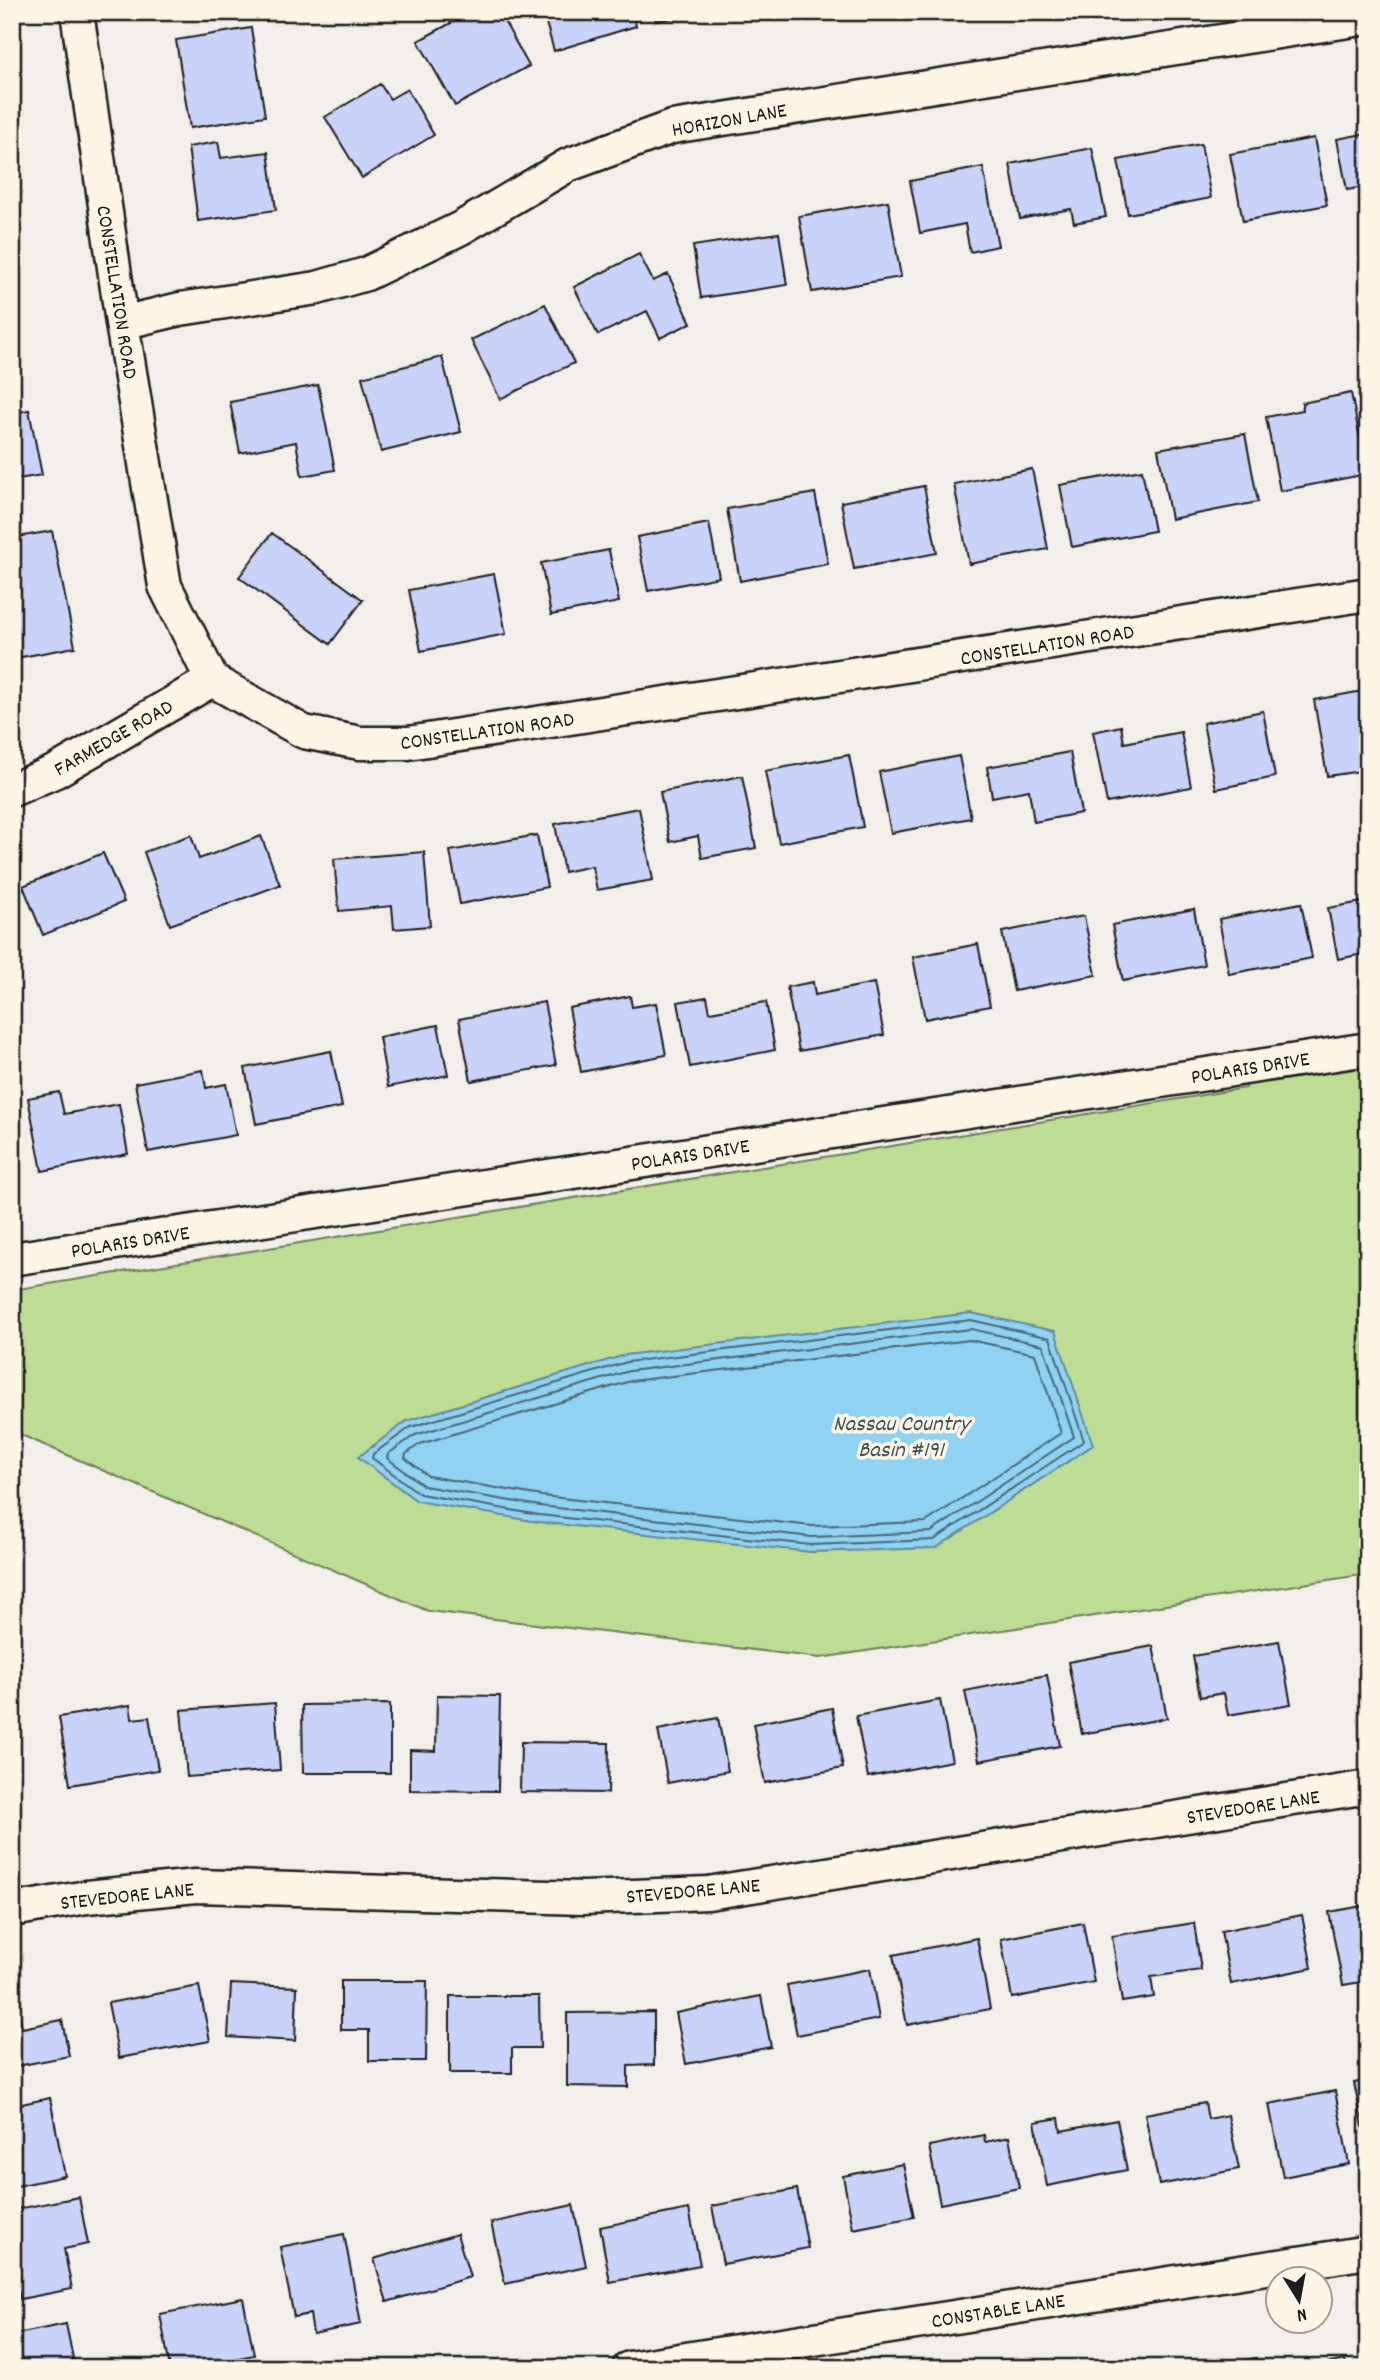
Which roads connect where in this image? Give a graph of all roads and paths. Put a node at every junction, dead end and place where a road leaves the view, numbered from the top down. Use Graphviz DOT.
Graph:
graph roads {
  1 [pos="77,12"];
  2 [pos="1368,18"];
  3 [pos="122,323"];
  4 [pos="1368,594"];
  5 [pos="212,680"];
  6 [pos="12,790"];
  7 [pos="1368,1049"];
  8 [pos="12,1259"];
  9 [pos="1368,1787"];
  10 [pos="12,1910"];
  11 [pos="1368,2252"];
  12 [pos="642,2367"];
  1 -- 3 [label="street, CONSTELLATION ROAD"];
  2 -- 3 [label="street, HORIZON LANE"];
  3 -- 5 [label="street, CONSTELLATION ROAD"];
  4 -- 5 [label="street, CONSTELLATION ROAD"];
  5 -- 6 [label="street, FARMEDGE ROAD"];
  7 -- 8 [label="street, POLARIS DRIVE"];
  9 -- 10 [label="street, STEVEDORE LANE"];
  11 -- 12 [label="street, CONSTABLE LANE"];
}
